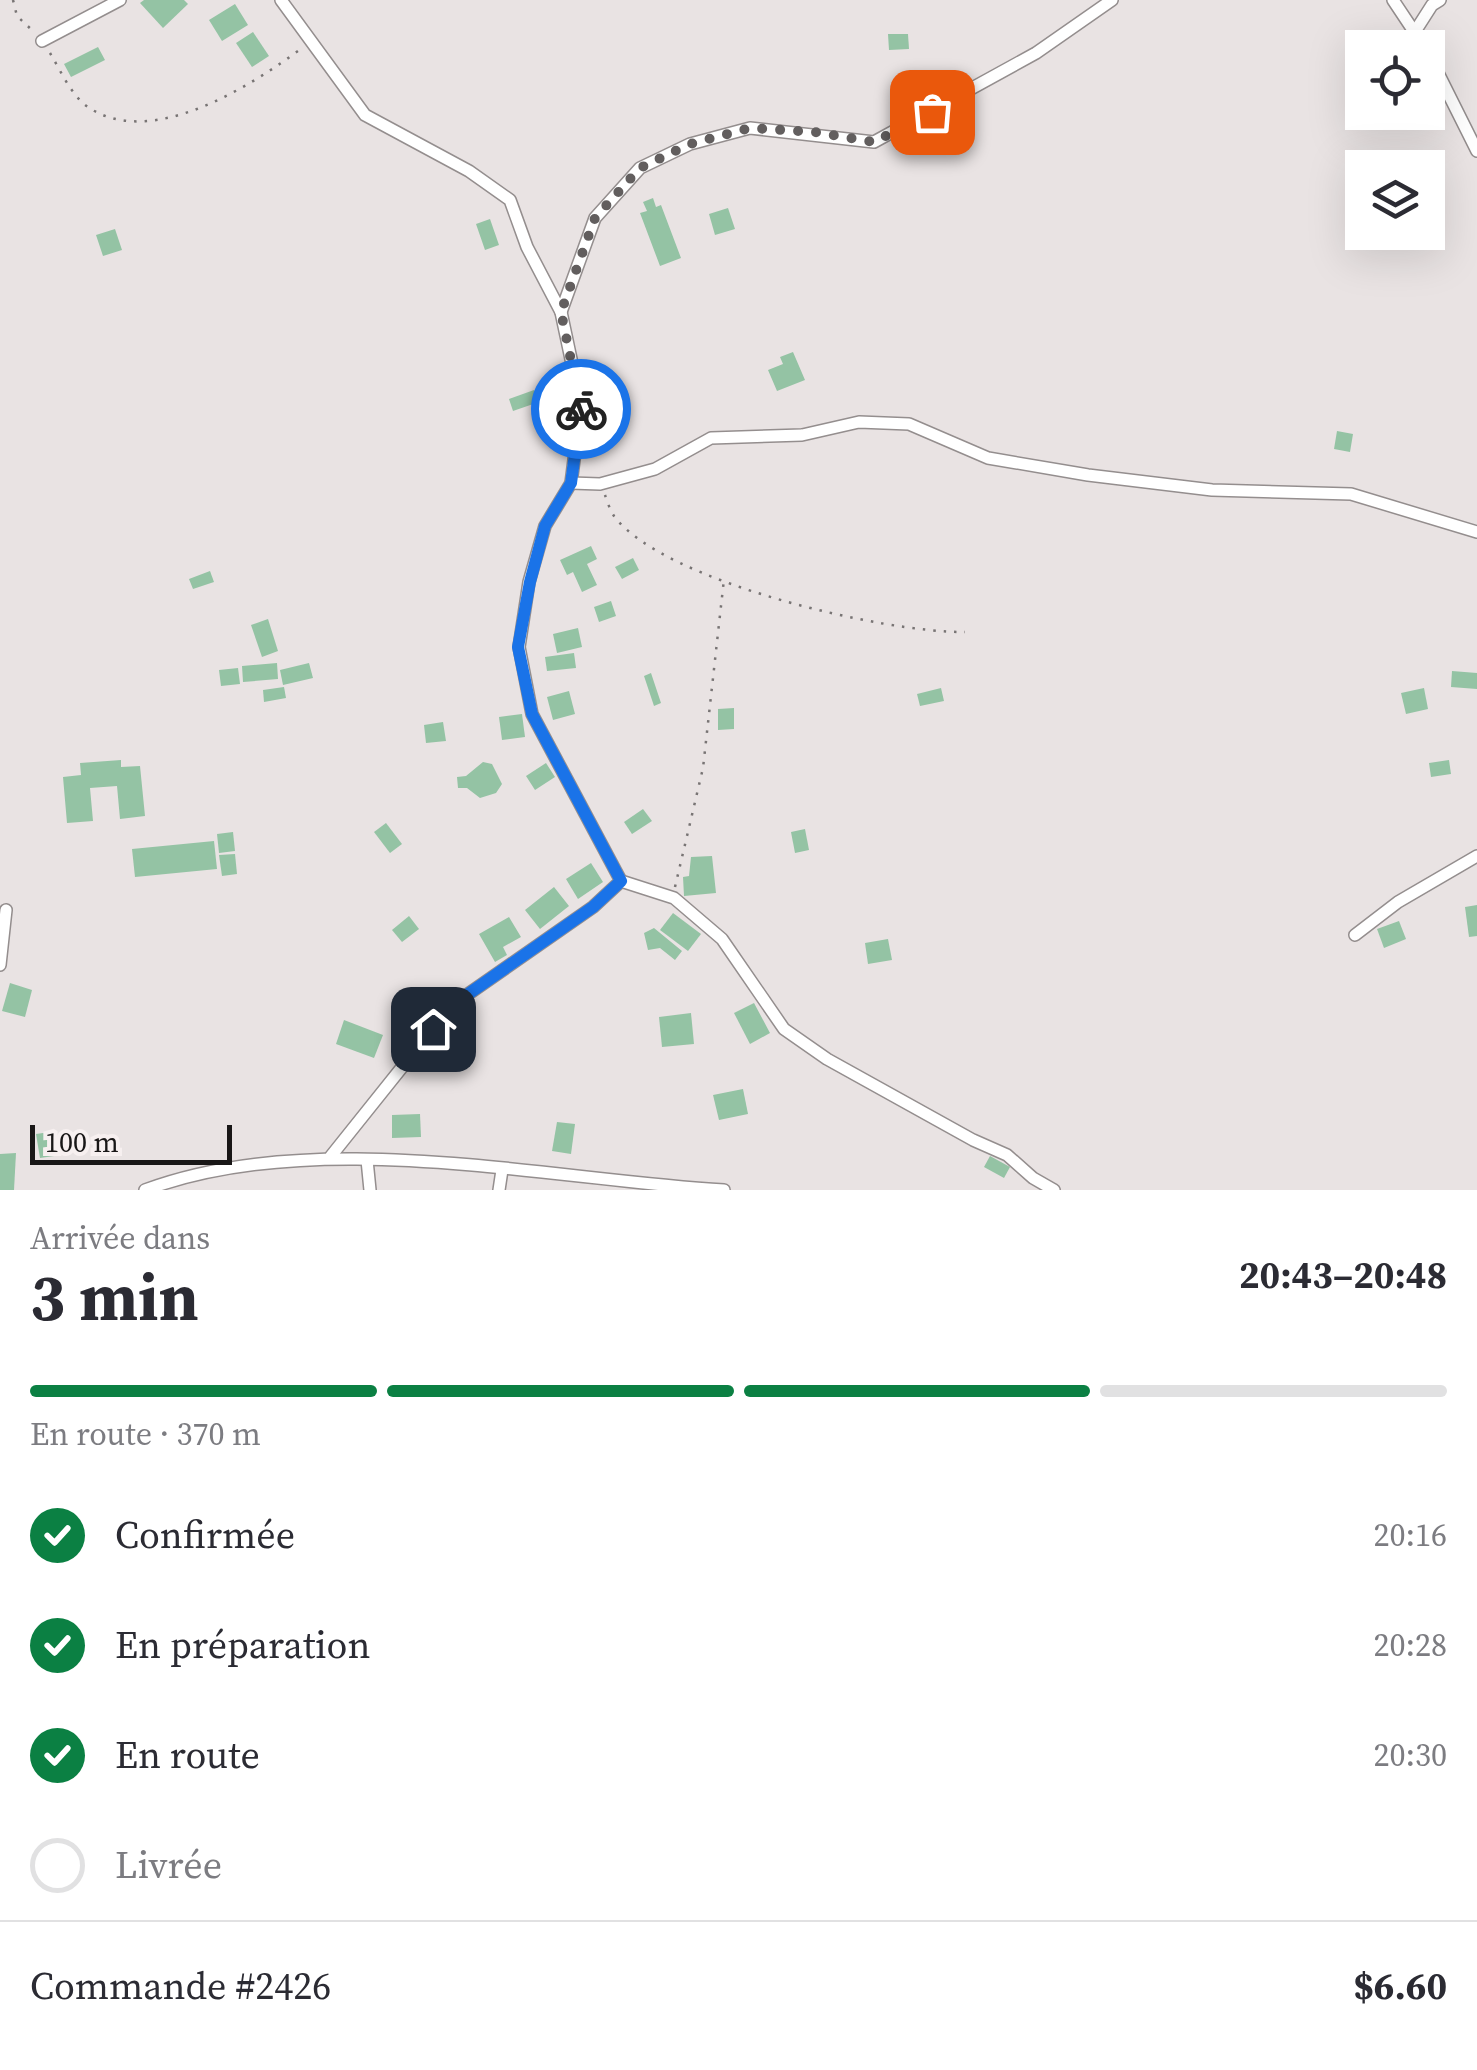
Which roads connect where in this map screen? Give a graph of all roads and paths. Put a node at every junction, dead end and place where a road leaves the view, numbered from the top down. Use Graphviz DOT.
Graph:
graph roads {
  1 [pos="13,0"];
  2 [pos="120,0"];
  3 [pos="281,0"];
  4 [pos="1112,0"];
  5 [pos="1393,0"];
  6 [pos="1440,0"];
  7 [pos="1416,30"];
  8 [pos="42,40"];
  9 [pos="312,41"];
  10 [pos="1445,88"];
  11 [pos="1477,151"];
  12 [pos="561,312"];
  13 [pos="571,483"];
  14 [pos="600,484"];
  15 [pos="1477,532"];
  16 [pos="724,580"];
  17 [pos="965,632"];
  18 [pos="1477,856"];
  19 [pos="621,881"];
  20 [pos="674,898"];
  21 [pos="6,910"];
  22 [pos="1355,935"];
  23 [pos="0,965"];
  24 [pos="331,1156"];
  25 [pos="368,1160"];
  26 [pos="502,1170"];
  27 [pos="145,1190"];
  28 [pos="370,1190"];
  29 [pos="500,1190"];
  30 [pos="724,1190"];
  31 [pos="1054,1190"];
  1 -- 8 [label="path"];
  2 -- 8 [label="street"];
  3 -- 9 [label="street"];
  4 -- 12 [label="street"];
  5 -- 7 [label="street"];
  6 -- 7 [label="street"];
  8 -- 9 [label="path"];
  9 -- 12 [label="street"];
  10 -- 11 [label="street"];
  12 -- 13 [label="street"];
  13 -- 14 [label="street"];
  13 -- 19 [label="street"];
  14 -- 15 [label="street"];
  14 -- 16 [label="path"];
  16 -- 17 [label="path"];
  16 -- 20 [label="path"];
  18 -- 22 [label="street"];
  19 -- 20 [label="street"];
  19 -- 24 [label="street"];
  20 -- 31 [label="street"];
  21 -- 23 [label="street"];
  24 -- 25 [label="street"];
  24 -- 27 [label="street"];
  25 -- 26 [label="street"];
  25 -- 28 [label="street"];
  26 -- 29 [label="street"];
  26 -- 30 [label="street"];
}
